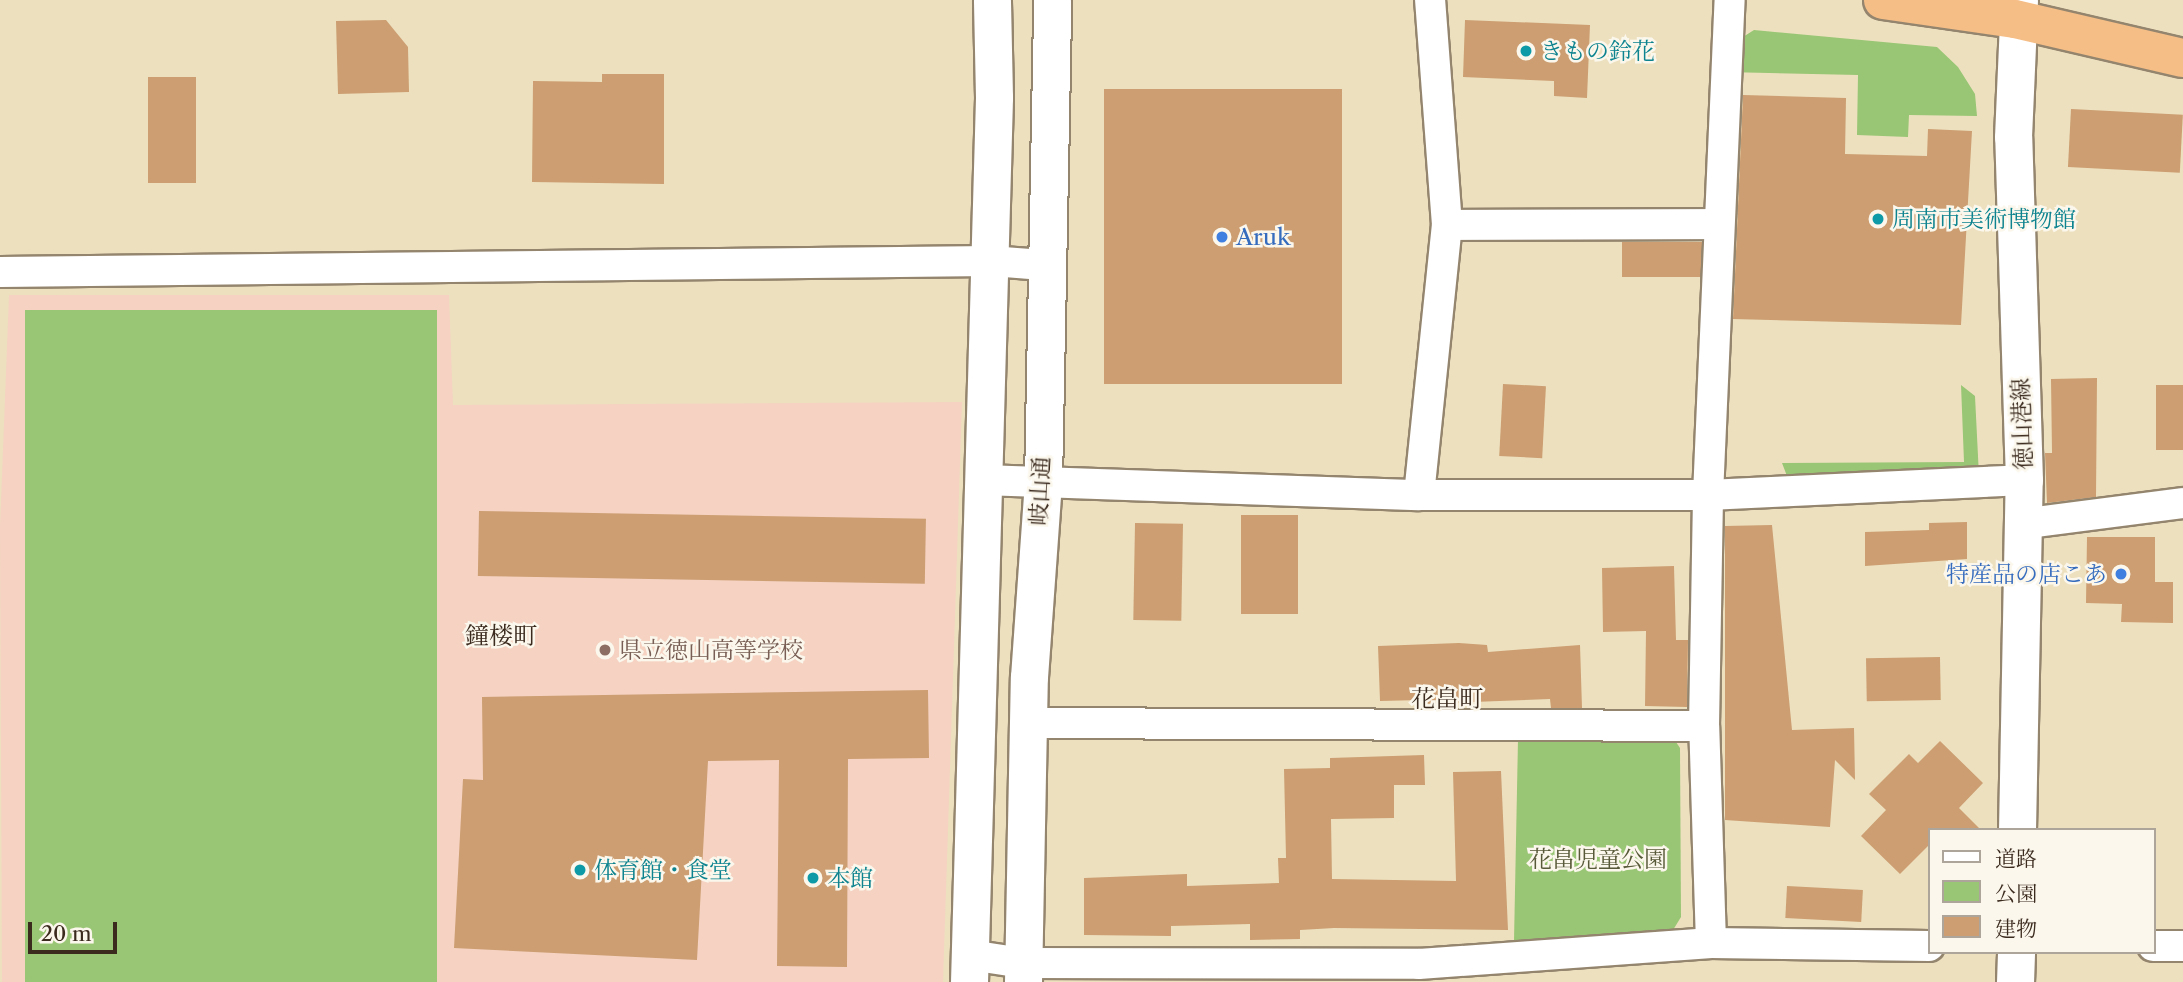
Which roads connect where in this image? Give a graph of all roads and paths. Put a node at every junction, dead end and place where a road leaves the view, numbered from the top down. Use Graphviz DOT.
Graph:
graph roads {
  1 [pos="992,0"];
  2 [pos="1052,0"];
  3 [pos="1430,0"];
  4 [pos="1730,0"];
  5 [pos="1883,0"];
  6 [pos="2017,9"];
  7 [pos="2183,58"];
  8 [pos="1718,224"];
  9 [pos="1447,225"];
  10 [pos="990,261"];
  11 [pos="1043,265"];
  12 [pos="0,272"];
  13 [pos="983,480"];
  14 [pos="2024,480"];
  15 [pos="1043,482"];
  16 [pos="1419,495"];
  17 [pos="1708,495"];
  18 [pos="2183,503"];
  19 [pos="2021,524"];
  20 [pos="1028,723"];
  21 [pos="1704,726"];
  22 [pos="2017,828"];
  23 [pos="1711,943"];
  24 [pos="1927,946"];
  25 [pos="2155,946"];
  26 [pos="2183,946"];
  27 [pos="2015,954"];
  28 [pos="970,969"];
  29 [pos="1023,973"];
  30 [pos="1419,973"];
  31 [pos="2015,982"];
  1 -- 10 [label="street"];
  2 -- 11 [label="street, 岐山通"];
  3 -- 9 [label="street"];
  4 -- 8 [label="street"];
  5 -- 6 [label="highway"];
  6 -- 7 [label="highway"];
  6 -- 14 [label="street, 徳山港線"];
  8 -- 9 [label="street"];
  8 -- 17 [label="street"];
  9 -- 16 [label="street"];
  10 -- 11 [label="street"];
  10 -- 12 [label="street"];
  10 -- 13 [label="street"];
  11 -- 15 [label="street, 岐山通"];
  13 -- 15 [label="street"];
  13 -- 28 [label="street"];
  14 -- 17 [label="street"];
  14 -- 19 [label="street, 徳山港線"];
  15 -- 16 [label="street"];
  15 -- 20 [label="street, 岐山通"];
  16 -- 17 [label="street"];
  17 -- 21 [label="street"];
  18 -- 19 [label="street"];
  19 -- 22 [label="street, 徳山港線"];
  20 -- 21 [label="street"];
  20 -- 29 [label="street, 岐山通"];
  21 -- 23 [label="street"];
  23 -- 24 [label="street"];
  23 -- 30 [label="street"];
  25 -- 26 [label="street"];
  27 -- 31 [label="street"];
  28 -- 29 [label="street"];
  29 -- 30 [label="street"];
}
